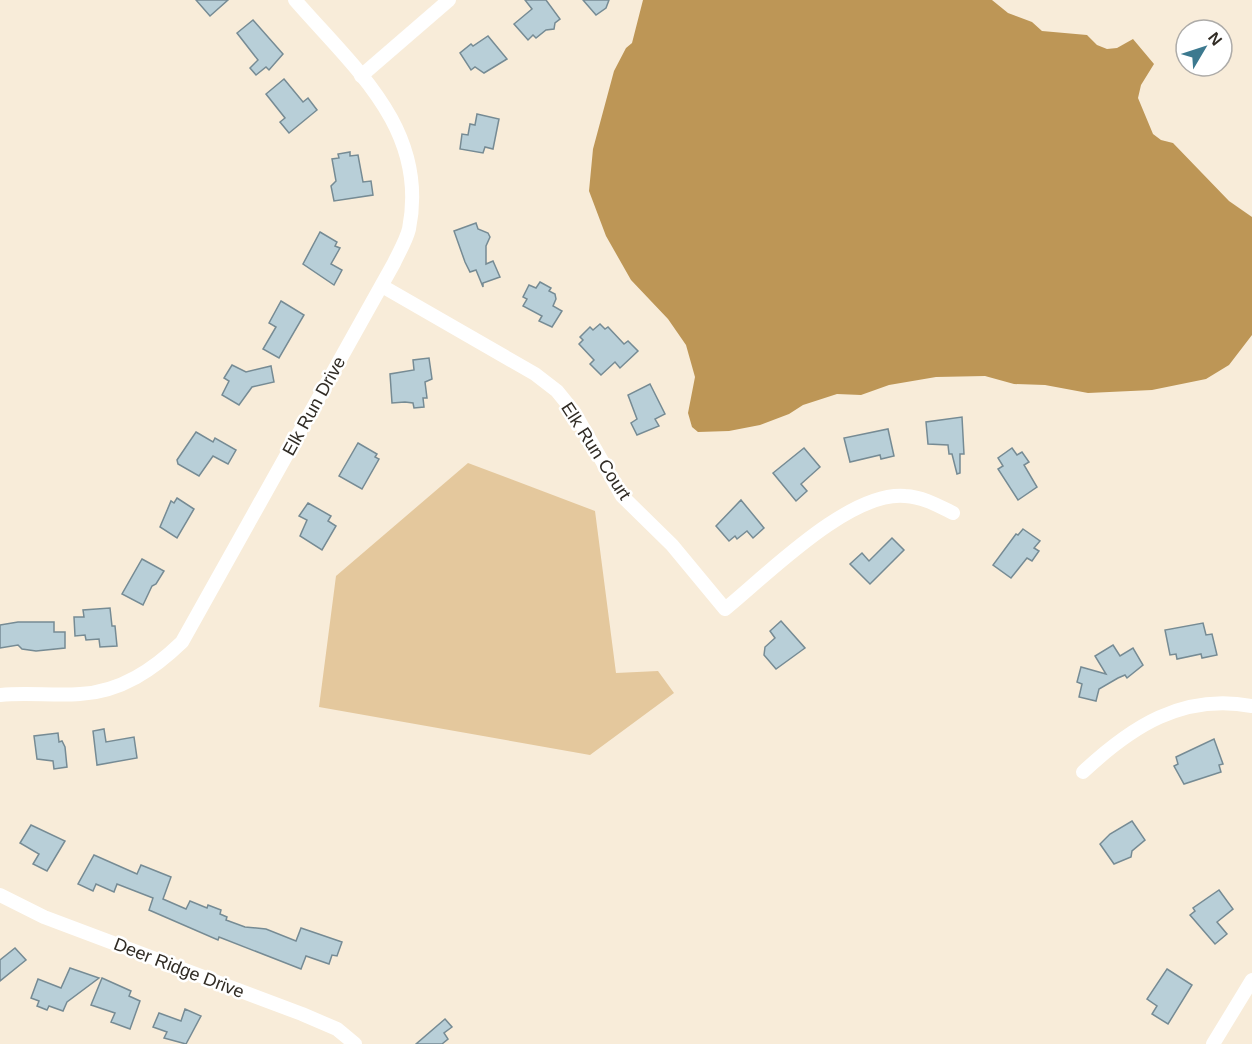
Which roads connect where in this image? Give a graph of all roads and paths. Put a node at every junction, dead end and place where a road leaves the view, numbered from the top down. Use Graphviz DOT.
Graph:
graph roads {
  1 [pos="295,0"];
  2 [pos="449,0"];
  3 [pos="361,76"];
  4 [pos="382,286"];
  5 [pos="953,513"];
  6 [pos="0,695"];
  7 [pos="1252,706"];
  8 [pos="1083,772"];
  9 [pos="0,895"];
  10 [pos="1252,980"];
  11 [pos="355,1044"];
  12 [pos="1214,1044"];
  1 -- 3 [label="street, Elk Run Drive"];
  2 -- 3 [label="street"];
  3 -- 4 [label="street, Elk Run Drive"];
  4 -- 5 [label="street, Elk Run Court"];
  4 -- 6 [label="street, Elk Run Drive"];
  7 -- 8 [label="street"];
  9 -- 11 [label="street, Deer Ridge Drive"];
  10 -- 12 [label="street"];
}
